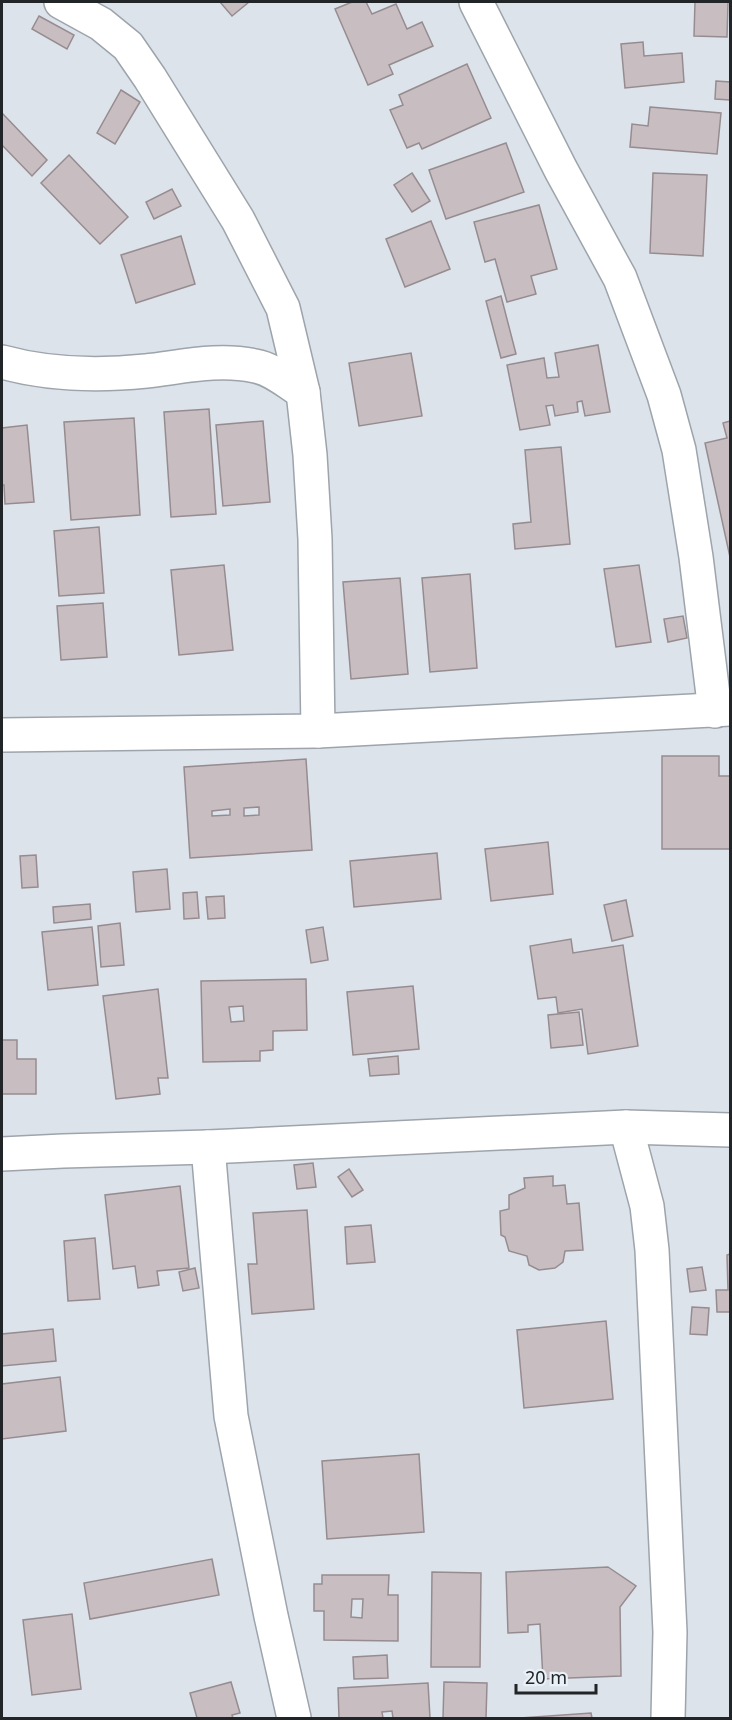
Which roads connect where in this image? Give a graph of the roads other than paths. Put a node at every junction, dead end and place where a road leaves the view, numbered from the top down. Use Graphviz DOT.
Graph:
graph roads {
  1 [pos="61,2"];
  2 [pos="476,2"];
  3 [pos="2,362"];
  4 [pos="303,393"];
  5 [pos="723,710"];
  6 [pos="318,731"];
  7 [pos="2,735"];
  8 [pos="626,1127"];
  9 [pos="730,1130"];
  10 [pos="208,1148"];
  11 [pos="2,1154"];
  12 [pos="294,1719"];
  13 [pos="668,1719"];
  1 -- 4 [label="street"];
  2 -- 5 [label="street"];
  3 -- 4 [label="street"];
  4 -- 6 [label="street"];
  5 -- 6 [label="street"];
  6 -- 7 [label="street"];
  8 -- 9 [label="street"];
  8 -- 10 [label="street"];
  8 -- 13 [label="street"];
  10 -- 11 [label="street"];
  10 -- 12 [label="street"];
}
